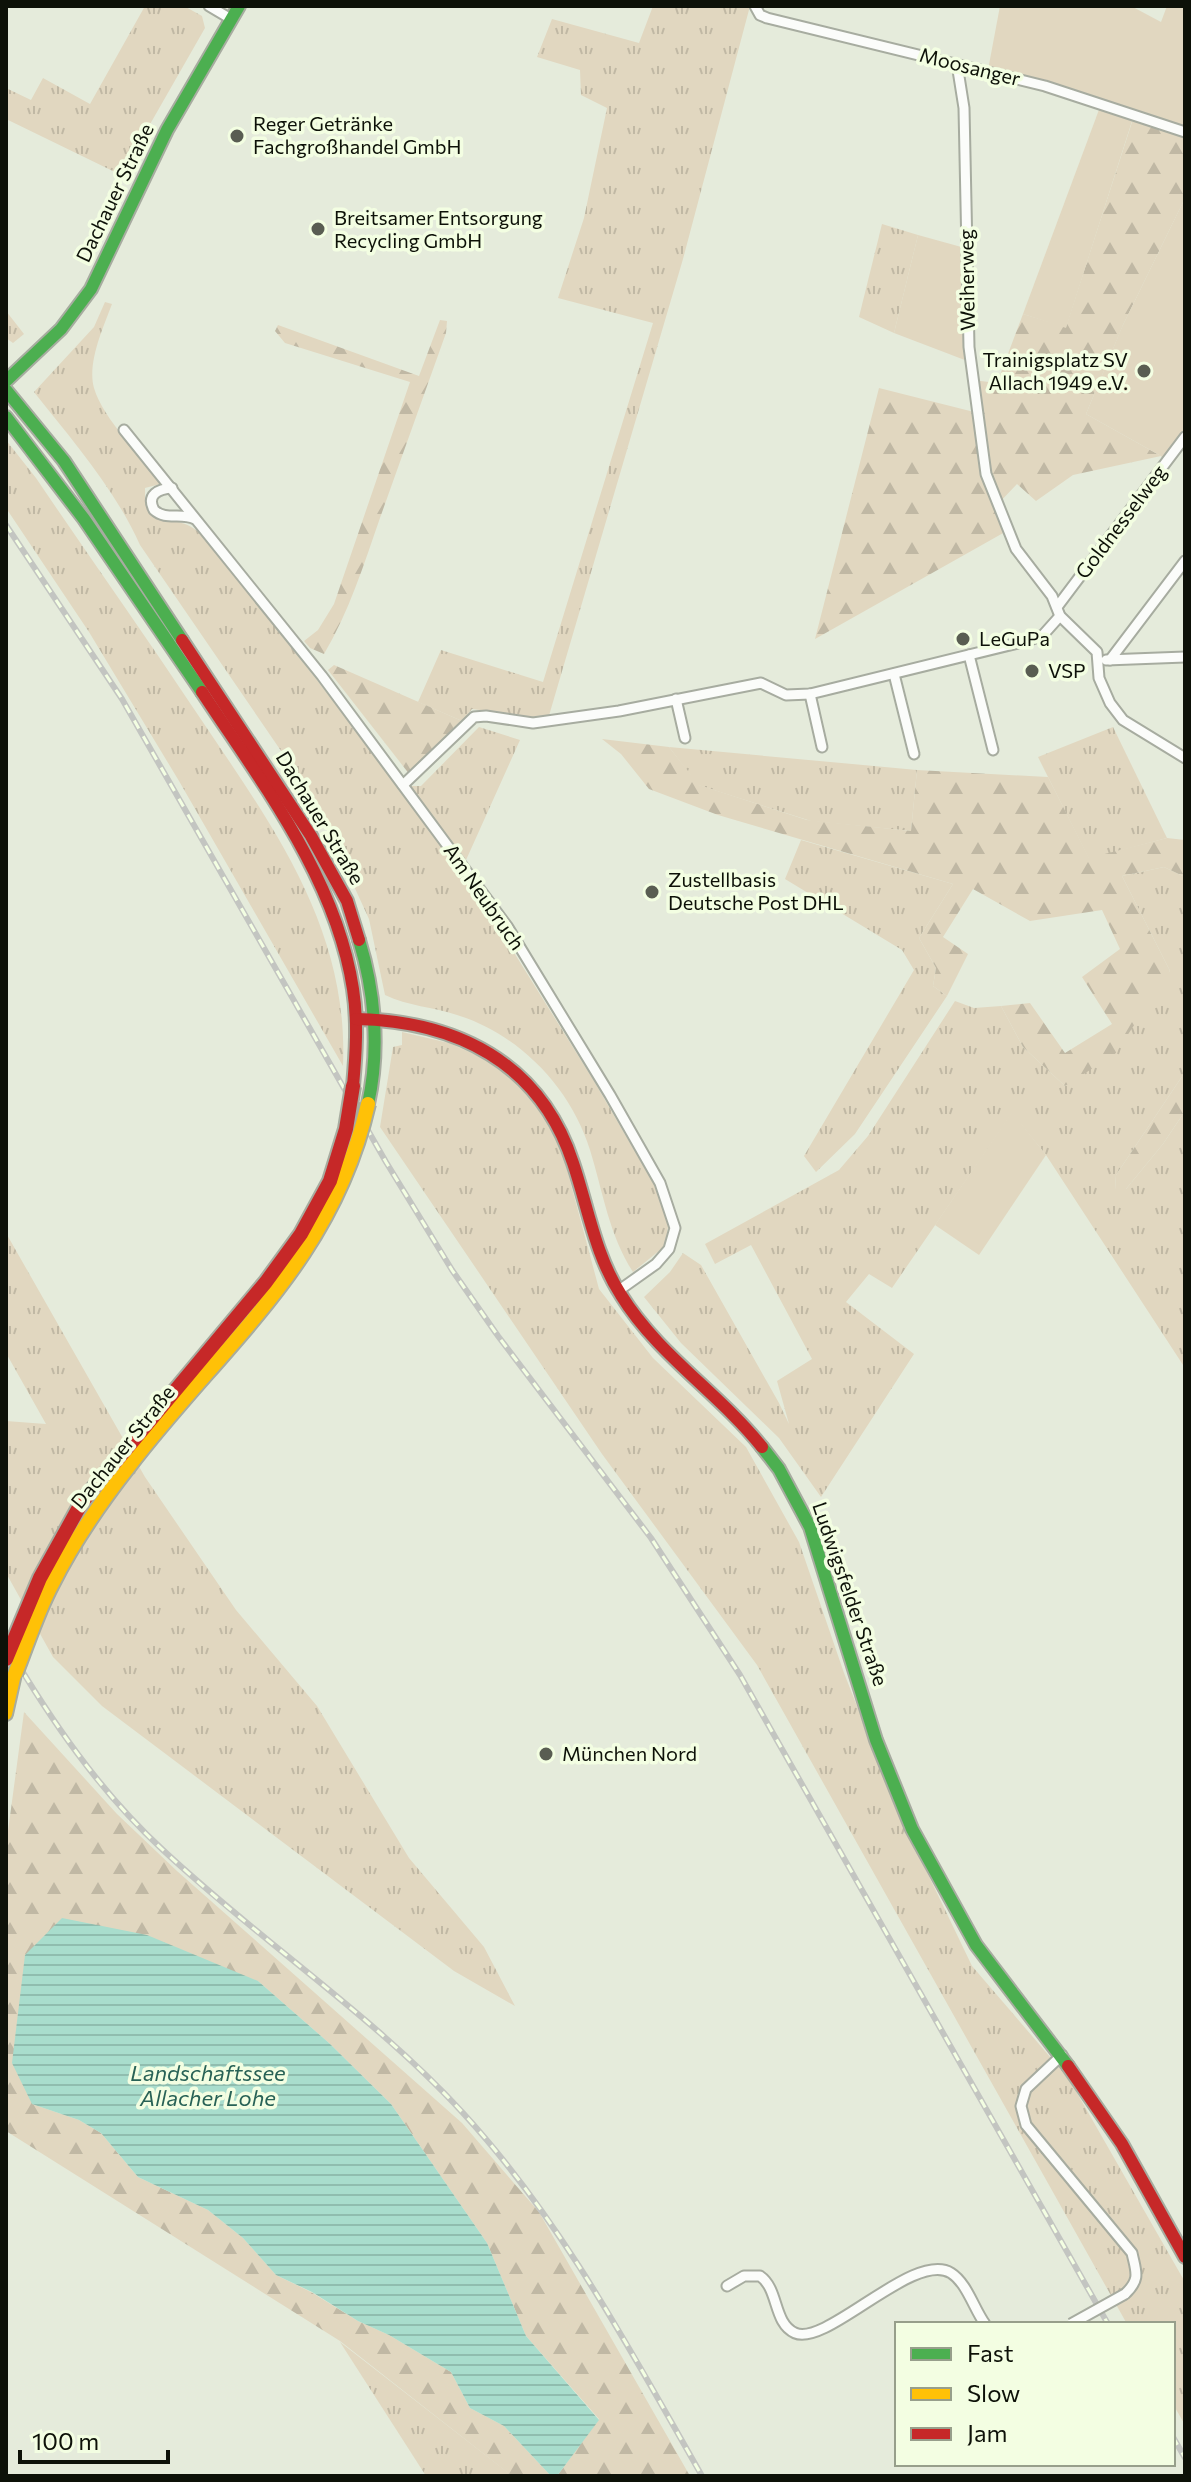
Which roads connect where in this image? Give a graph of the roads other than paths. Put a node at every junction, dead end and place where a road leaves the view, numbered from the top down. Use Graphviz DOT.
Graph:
graph roads {
  1 [pos="209,6"];
  2 [pos="755,8"];
  3 [pos="235,12"];
  4 [pos="957,64"];
  5 [pos="1185,132"];
  6 [pos="6,381"];
  7 [pos="6,390"];
  8 [pos="6,417"];
  9 [pos="124,430"];
  10 [pos="1185,437"];
  11 [pos="172,488"];
  12 [pos="198,520"];
  13 [pos="1185,561"];
  14 [pos="1058,612"];
  15 [pos="969,655"];
  16 [pos="1098,656"];
  17 [pos="1185,657"];
  18 [pos="1110,660"];
  19 [pos="894,674"];
  20 [pos="810,694"];
  21 [pos="676,699"];
  22 [pos="685,738"];
  23 [pos="822,747"];
  24 [pos="993,750"];
  25 [pos="914,754"];
  26 [pos="1185,758"];
  27 [pos="403,785"];
  28 [pos="374,1018"];
  29 [pos="356,1019"];
  30 [pos="618,1291"];
  31 [pos="6,1659"];
  32 [pos="6,1714"];
  33 [pos="1062,2055"];
  34 [pos="1185,2257"];
  35 [pos="727,2286"];
  36 [pos="984,2322"];
  37 [pos="1075,2322"];
  1 -- 3 [label="street"];
  2 -- 4 [label="street, Moosanger"];
  3 -- 6 [label="main road, Dachauer Straße"];
  4 -- 5 [label="street, Moosanger"];
  4 -- 14 [label="street, Weiherweg"];
  7 -- 28 [label="main road, Dachauer Straße"];
  8 -- 29 [label="main road, Dachauer Straße"];
  9 -- 11 [label="street, Am Neubruch"];
  10 -- 14 [label="street, Goldnesselweg"];
  11 -- 12 [label="street, Am Neubruch"];
  11 -- 12 [label="street"];
  12 -- 27 [label="street, Am Neubruch"];
  13 -- 18 [label="street"];
  14 -- 15 [label="street, Goldnesselweg"];
  14 -- 16 [label="street, Weiherweg"];
  15 -- 19 [label="street, Goldnesselweg"];
  15 -- 24 [label="street"];
  16 -- 18 [label="street"];
  16 -- 26 [label="street"];
  17 -- 18 [label="street"];
  19 -- 20 [label="street, Goldnesselweg"];
  19 -- 25 [label="street"];
  20 -- 21 [label="street"];
  20 -- 23 [label="street"];
  21 -- 22 [label="street"];
  21 -- 27 [label="street"];
  27 -- 30 [label="street, Am Neubruch"];
  28 -- 29 [label="main road, Ludwigsfelder Straße"];
  28 -- 30 [label="main road, Ludwigsfelder Straße"];
  28 -- 32 [label="main road, Dachauer Straße, bridge"];
  29 -- 31 [label="main road, Dachauer Straße, bridge"];
  30 -- 33 [label="main road, Ludwigsfelder Straße"];
  33 -- 34 [label="main road, Ludwigsfelder Straße"];
  33 -- 37 [label="street, bridge"];
  35 -- 36 [label="street"];
}
